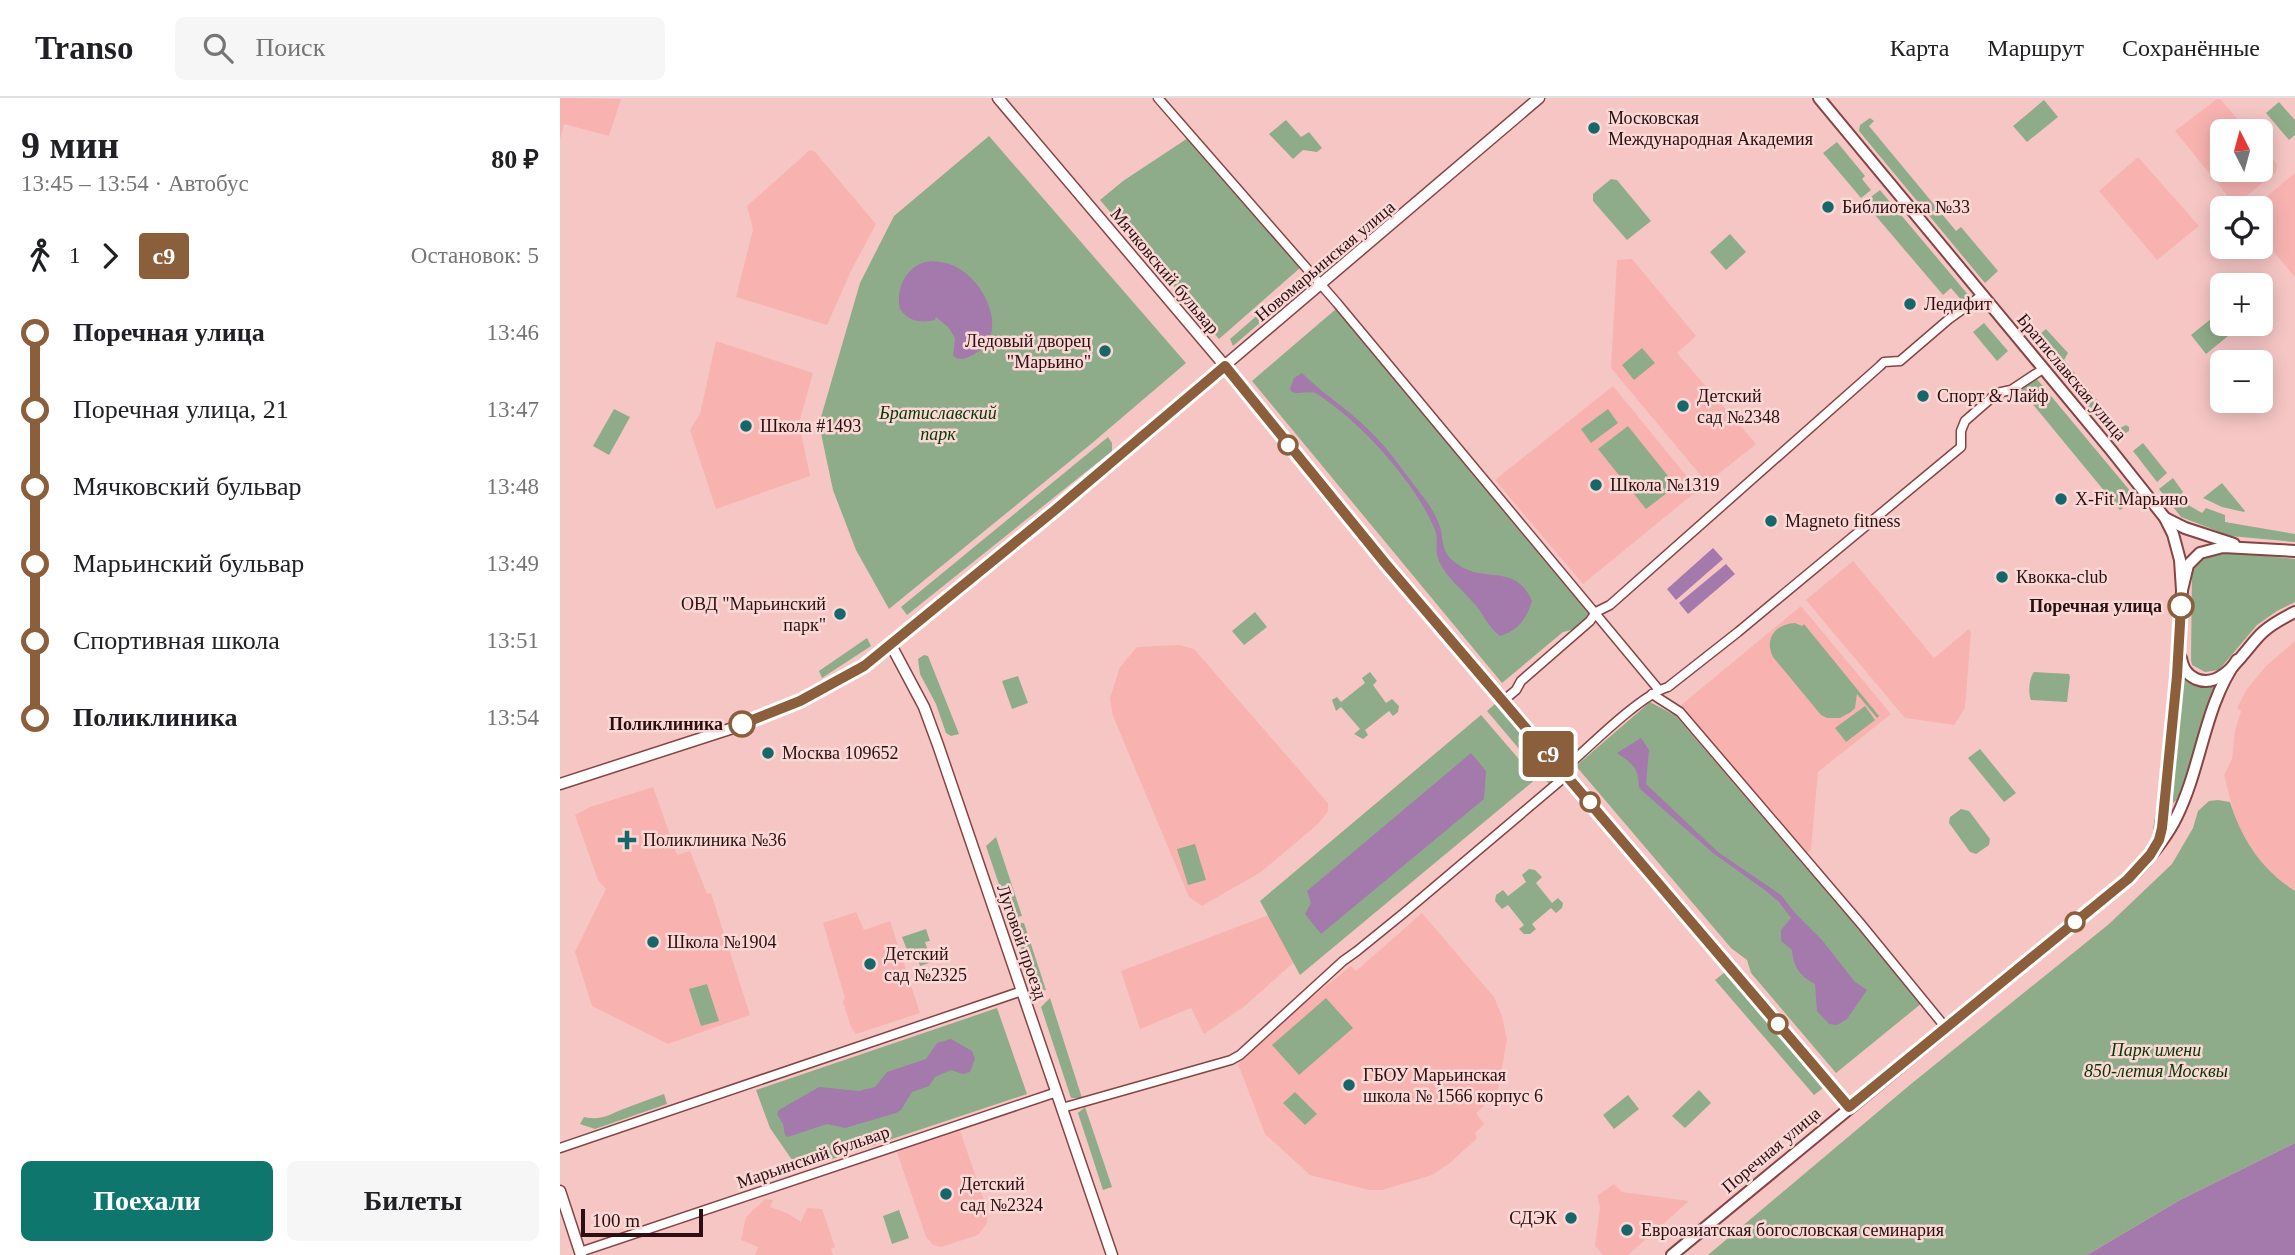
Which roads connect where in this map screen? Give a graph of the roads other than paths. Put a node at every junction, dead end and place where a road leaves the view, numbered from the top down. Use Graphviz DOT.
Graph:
graph roads {
  1 [pos="998,98"];
  2 [pos="1158,98"];
  3 [pos="1539,98"];
  4 [pos="1819,98"];
  5 [pos="1320,284"];
  6 [pos="1981,296"];
  7 [pos="1225,366"];
  8 [pos="2043,369"];
  9 [pos="2165,518"];
  10 [pos="2241,547"];
  11 [pos="2293,552"];
  12 [pos="2182,590"];
  13 [pos="1596,612"];
  14 [pos="2295,612"];
  15 [pos="891,645"];
  16 [pos="2179,648"];
  17 [pos="2237,660"];
  18 [pos="1656,692"];
  19 [pos="1503,701"];
  20 [pos="1565,773"];
  21 [pos="560,783"];
  22 [pos="2150,855"];
  23 [pos="1022,991"];
  24 [pos="1946,1028"];
  25 [pos="1057,1092"];
  26 [pos="1849,1107"];
  27 [pos="1062,1108"];
  28 [pos="560,1148"];
  29 [pos="560,1191"];
  30 [pos="577,1254"];
  31 [pos="1112,1255"];
  32 [pos="1672,1255"];
  1 -- 7 [label="street, Мячковский бульвар"];
  2 -- 5 [label="street"];
  3 -- 5 [label="street, Новомарьинская улица"];
  4 -- 6 [label="main road, Братиславская улица"];
  5 -- 7 [label="street, Новомарьинская улица"];
  5 -- 13 [label="street"];
  6 -- 8 [label="main road, Братиславская улица"];
  6 -- 13 [label="street"];
  7 -- 15 [label="street, Новомарьинская улица"];
  7 -- 19 [label="street, Мячковский бульвар"];
  8 -- 9 [label="main road, Братиславская улица"];
  8 -- 18 [label="street"];
  9 -- 10 [label="main road, Братиславская улица"];
  9 -- 12 [label="main road, Братиславская улица"];
  10 -- 11 [label="main road, Поречная улица"];
  10 -- 12 [label="main road, Поречная улица"];
  12 -- 16 [label="main road, Поречная улица"];
  13 -- 18 [label="street"];
  13 -- 19 [label="street"];
  14 -- 17 [label="main road, Поречная улица"];
  15 -- 21 [label="street, Новомарьинская улица"];
  15 -- 23 [label="street, Луговой проезд"];
  16 -- 17 [label="main road, Поречная улица"];
  16 -- 22 [label="main road, Поречная улица"];
  17 -- 22 [label="main road, Поречная улица"];
  18 -- 20 [label="street"];
  18 -- 24 [label="street"];
  19 -- 20 [label="street, Мячковский бульвар"];
  20 -- 26 [label="street, Мячковский бульвар"];
  20 -- 27 [label="street"];
  22 -- 24 [label="main road, Поречная улица"];
  23 -- 25 [label="street, Луговой проезд"];
  23 -- 28 [label="street"];
  24 -- 26 [label="main road, Поречная улица"];
  25 -- 27 [label="street, Луговой проезд"];
  25 -- 30 [label="street, Марьинский бульвар"];
  26 -- 32 [label="main road, Поречная улица"];
  27 -- 31 [label="street, Луговой проезд"];
  29 -- 30 [label="street"];
}
